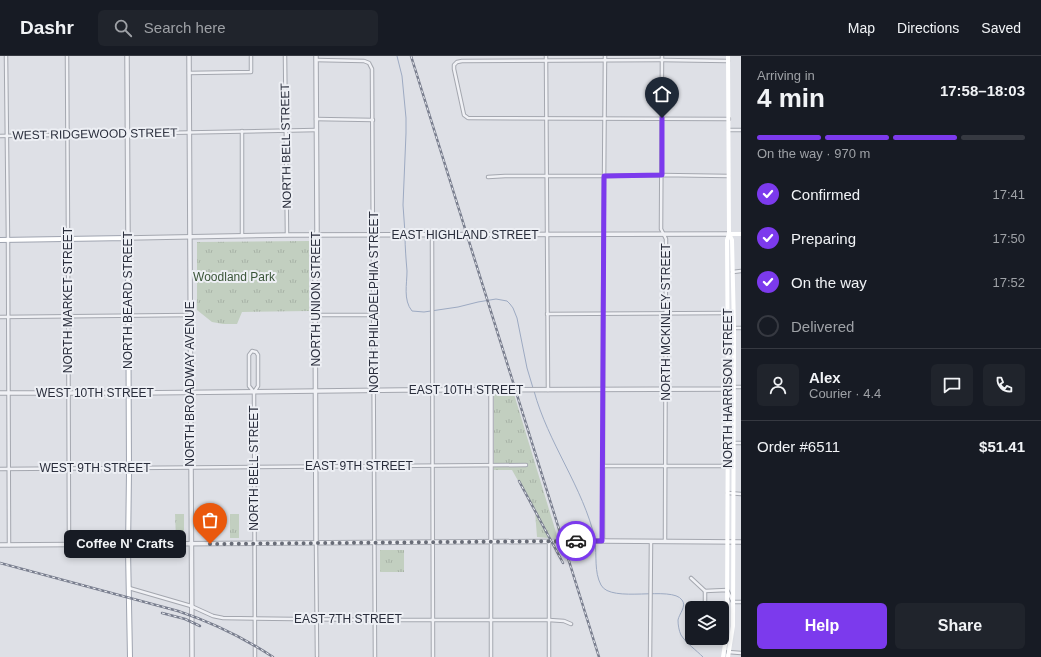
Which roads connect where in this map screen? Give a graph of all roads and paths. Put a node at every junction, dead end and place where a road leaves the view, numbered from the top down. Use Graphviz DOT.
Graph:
graph roads {
  1 [pos="6,56"];
  2 [pos="67,56"];
  3 [pos="127,56"];
  4 [pos="189,56"];
  5 [pos="251,56"];
  6 [pos="285,56"];
  7 [pos="546,56"];
  8 [pos="605,56"];
  9 [pos="662,56"];
  10 [pos="316,58"];
  11 [pos="728,58"];
  12 [pos="605,60"];
  13 [pos="662,60"];
  14 [pos="546,61"];
  15 [pos="189,73"];
  16 [pos="546,118"];
  17 [pos="662,118"];
  18 [pos="729,118"];
  19 [pos="605,119"];
  20 [pos="316,120"];
  21 [pos="373,120"];
  22 [pos="286,130"];
  23 [pos="316,130"];
  24 [pos="729,130"];
  25 [pos="741,130"];
  26 [pos="242,131"];
  27 [pos="189,132"];
  28 [pos="128,133"];
  29 [pos="67,135"];
  30 [pos="0,136"];
  31 [pos="7,136"];
  32 [pos="662,175"];
  33 [pos="546,176"];
  34 [pos="604,176"];
  35 [pos="729,176"];
  36 [pos="488,177"];
  37 [pos="432,234"];
  38 [pos="547,234"];
  39 [pos="604,234"];
  40 [pos="729,234"];
  41 [pos="741,234"];
  42 [pos="287,235"];
  43 [pos="316,235"];
  44 [pos="374,235"];
  45 [pos="665,235"];
  46 [pos="242,236"];
  47 [pos="190,237"];
  48 [pos="128,238"];
  49 [pos="0,240"];
  50 [pos="8,240"];
  51 [pos="68,240"];
  52 [pos="741,271"];
  53 [pos="733,272"];
  54 [pos="728,313"];
  55 [pos="548,314"];
  56 [pos="603,314"];
  57 [pos="666,314"];
  58 [pos="190,315"];
  59 [pos="315,315"];
  60 [pos="374,315"];
  61 [pos="128,316"];
  62 [pos="0,317"];
  63 [pos="8,317"];
  64 [pos="68,317"];
  65 [pos="728,328"];
  66 [pos="734,328"];
  67 [pos="741,328"];
  68 [pos="734,387"];
  69 [pos="741,387"];
  70 [pos="728,389"];
  71 [pos="375,390"];
  72 [pos="432,390"];
  73 [pos="491,390"];
  74 [pos="548,390"];
  75 [pos="603,390"];
  76 [pos="666,390"];
  77 [pos="316,391"];
  78 [pos="190,392"];
  79 [pos="254,392"];
  80 [pos="0,393"];
  81 [pos="8,393"];
  82 [pos="69,393"];
  83 [pos="129,393"];
  84 [pos="728,443"];
  85 [pos="734,443"];
  86 [pos="741,443"];
  87 [pos="526,465"];
  88 [pos="316,466"];
  89 [pos="432,466"];
  90 [pos="491,466"];
  91 [pos="603,466"];
  92 [pos="665,466"];
  93 [pos="728,466"];
  94 [pos="734,466"];
  95 [pos="254,467"];
  96 [pos="375,467"];
  97 [pos="69,468"];
  98 [pos="129,468"];
  99 [pos="191,468"];
  100 [pos="0,469"];
  101 [pos="9,469"];
  102 [pos="728,493"];
  103 [pos="734,494"];
  104 [pos="741,494"];
  105 [pos="602,541"];
  106 [pos="651,541"];
  107 [pos="665,541"];
  108 [pos="375,542"];
  109 [pos="433,542"];
  110 [pos="491,542"];
  111 [pos="549,542"];
  112 [pos="727,542"];
  113 [pos="733,542"];
  114 [pos="741,542"];
  115 [pos="254,543"];
  116 [pos="316,543"];
  117 [pos="69,544"];
  118 [pos="128,544"];
  119 [pos="191,544"];
  120 [pos="0,545"];
  121 [pos="9,545"];
  122 [pos="691,578"];
  123 [pos="129,588"];
  124 [pos="727,590"];
  125 [pos="705,591"];
  126 [pos="705,601"];
  127 [pos="733,602"];
  128 [pos="741,602"];
  129 [pos="191,606"];
  130 [pos="254,619"];
  131 [pos="316,619"];
  132 [pos="375,620"];
  133 [pos="433,620"];
  134 [pos="491,620"];
  135 [pos="549,620"];
  136 [pos="571,624"];
  137 [pos="724,651"];
  138 [pos="741,652"];
  139 [pos="729,655"];
  140 [pos="316,656"];
  141 [pos="130,657"];
  142 [pos="192,657"];
  143 [pos="255,657"];
  144 [pos="376,657"];
  145 [pos="433,657"];
  146 [pos="491,657"];
  147 [pos="549,657"];
  148 [pos="650,657"];
  149 [pos="723,657"];
  1 -- 31 [label="street"];
  2 -- 29 [label="street, NORTH MARKET STREET"];
  3 -- 28 [label="street, NORTH BEARD STREET"];
  4 -- 15 [label="street, NORTH BROADWAY AVENUE"];
  5 -- 15 [label="street"];
  6 -- 22 [label="street, NORTH BELL STREET"];
  7 -- 14 [label="street"];
  8 -- 12 [label="street"];
  9 -- 13 [label="street, NORTH MCKINLEY STREET"];
  10 -- 20 [label="street, NORTH UNION STREET"];
  10 -- 21 [label="street, NORTH PHILADELPHIA STREET"];
  11 -- 13 [label="street"];
  11 -- 18 [label="main road, NORTH HARRISON STREET"];
  12 -- 13 [label="street"];
  12 -- 14 [label="street"];
  12 -- 19 [label="street"];
  13 -- 17 [label="street, NORTH MCKINLEY STREET"];
  14 -- 16 [label="street"];
  14 -- 16 [label="street"];
  15 -- 27 [label="street, NORTH BROADWAY AVENUE"];
  16 -- 19 [label="street"];
  16 -- 33 [label="street"];
  17 -- 18 [label="street"];
  17 -- 19 [label="street"];
  17 -- 32 [label="street, NORTH MCKINLEY STREET"];
  18 -- 24 [label="main road, NORTH HARRISON STREET"];
  19 -- 34 [label="street"];
  20 -- 21 [label="street"];
  20 -- 23 [label="street, NORTH UNION STREET"];
  21 -- 44 [label="street, NORTH PHILADELPHIA STREET"];
  22 -- 23 [label="street, WEST RIDGEWOOD STREET"];
  22 -- 26 [label="street, WEST RIDGEWOOD STREET"];
  22 -- 42 [label="street, NORTH BELL STREET"];
  23 -- 43 [label="street, NORTH UNION STREET"];
  24 -- 25 [label="street"];
  24 -- 35 [label="main road, NORTH HARRISON STREET"];
  26 -- 27 [label="street, WEST RIDGEWOOD STREET"];
  26 -- 46 [label="street"];
  27 -- 28 [label="street, WEST RIDGEWOOD STREET"];
  27 -- 47 [label="street, NORTH BROADWAY AVENUE"];
  28 -- 29 [label="street, WEST RIDGEWOOD STREET"];
  28 -- 48 [label="street, NORTH BEARD STREET"];
  29 -- 31 [label="street, WEST RIDGEWOOD STREET"];
  29 -- 51 [label="street, NORTH MARKET STREET"];
  30 -- 31 [label="street, WEST RIDGEWOOD STREET"];
  31 -- 50 [label="street"];
  32 -- 34 [label="street"];
  32 -- 35 [label="street"];
  32 -- 45 [label="street, NORTH MCKINLEY STREET"];
  33 -- 34 [label="street"];
  33 -- 36 [label="street"];
  33 -- 38 [label="street"];
  34 -- 39 [label="street"];
  35 -- 40 [label="main road, NORTH HARRISON STREET"];
  37 -- 38 [label="street, EAST HIGHLAND STREET"];
  37 -- 44 [label="street, EAST HIGHLAND STREET"];
  37 -- 72 [label="street"];
  38 -- 39 [label="street, EAST HIGHLAND STREET"];
  38 -- 55 [label="street"];
  39 -- 45 [label="street, EAST HIGHLAND STREET"];
  39 -- 56 [label="street"];
  40 -- 41 [label="main road, EAST HIGHLAND STREET"];
  40 -- 45 [label="street, EAST HIGHLAND STREET"];
  40 -- 53 [label="main road, NORTH HARRISON STREET"];
  40 -- 54 [label="main road, NORTH HARRISON STREET"];
  42 -- 43 [label="street, EAST HIGHLAND STREET"];
  42 -- 46 [label="street, EAST HIGHLAND STREET"];
  43 -- 44 [label="street, EAST HIGHLAND STREET"];
  43 -- 59 [label="street, NORTH UNION STREET"];
  44 -- 60 [label="street, NORTH PHILADELPHIA STREET"];
  45 -- 57 [label="street, NORTH MCKINLEY STREET"];
  46 -- 47 [label="street, EAST HIGHLAND STREET"];
  47 -- 48 [label="street, EAST HIGHLAND STREET"];
  47 -- 58 [label="street, NORTH BROADWAY AVENUE"];
  48 -- 51 [label="main road"];
  48 -- 61 [label="main road, NORTH BEARD STREET"];
  49 -- 50 [label="main road"];
  50 -- 51 [label="main road"];
  50 -- 63 [label="street"];
  51 -- 64 [label="street, NORTH MARKET STREET"];
  52 -- 53 [label="street"];
  53 -- 66 [label="main road, NORTH HARRISON STREET"];
  54 -- 57 [label="street"];
  54 -- 65 [label="main road, NORTH HARRISON STREET"];
  55 -- 56 [label="street"];
  55 -- 74 [label="street"];
  56 -- 57 [label="street"];
  56 -- 75 [label="street"];
  57 -- 76 [label="street, NORTH MCKINLEY STREET"];
  58 -- 61 [label="street"];
  58 -- 78 [label="street, NORTH BROADWAY AVENUE"];
  59 -- 60 [label="street"];
  59 -- 77 [label="street, NORTH UNION STREET"];
  60 -- 71 [label="street, NORTH PHILADELPHIA STREET"];
  61 -- 64 [label="street"];
  61 -- 83 [label="main road, NORTH BEARD STREET"];
  62 -- 63 [label="street"];
  63 -- 64 [label="street"];
  63 -- 81 [label="street"];
  64 -- 82 [label="street, NORTH MARKET STREET"];
  65 -- 66 [label="street"];
  65 -- 70 [label="main road, NORTH HARRISON STREET"];
  66 -- 67 [label="street"];
  66 -- 68 [label="main road, NORTH HARRISON STREET"];
  68 -- 69 [label="street, EAST 10TH STREET"];
  68 -- 70 [label="street, EAST 10TH STREET"];
  68 -- 85 [label="main road, NORTH HARRISON STREET"];
  70 -- 76 [label="street, EAST 10TH STREET"];
  70 -- 84 [label="main road, NORTH HARRISON STREET"];
  71 -- 72 [label="street, EAST 10TH STREET"];
  71 -- 77 [label="street, EAST 10TH STREET"];
  71 -- 96 [label="street, NORTH PHILADELPHIA STREET"];
  72 -- 73 [label="street, EAST 10TH STREET"];
  72 -- 89 [label="street"];
  73 -- 74 [label="street, EAST 10TH STREET"];
  73 -- 90 [label="street"];
  74 -- 75 [label="street, EAST 10TH STREET"];
  75 -- 76 [label="street, EAST 10TH STREET"];
  75 -- 91 [label="street"];
  76 -- 92 [label="street, NORTH MCKINLEY STREET"];
  77 -- 79 [label="street, EAST 10TH STREET"];
  77 -- 88 [label="street, NORTH UNION STREET"];
  78 -- 79 [label="street, EAST 10TH STREET"];
  78 -- 83 [label="street, WEST 10TH STREET"];
  78 -- 99 [label="street, NORTH BROADWAY AVENUE"];
  79 -- 79 [label="street, NORTH BELL STREET"];
  79 -- 95 [label="street, NORTH BELL STREET"];
  80 -- 81 [label="street, WEST 10TH STREET"];
  81 -- 82 [label="street, WEST 10TH STREET"];
  81 -- 101 [label="street"];
  82 -- 83 [label="street, WEST 10TH STREET"];
  82 -- 97 [label="street, NORTH MARKET STREET"];
  83 -- 98 [label="main road, NORTH BEARD STREET"];
  84 -- 85 [label="street"];
  84 -- 93 [label="main road, NORTH HARRISON STREET"];
  85 -- 86 [label="street"];
  85 -- 94 [label="main road, NORTH HARRISON STREET"];
  87 -- 90 [label="street, EAST 9TH STREET"];
  88 -- 95 [label="street, EAST 9TH STREET"];
  88 -- 96 [label="street, EAST 9TH STREET"];
  88 -- 116 [label="street, NORTH UNION STREET"];
  89 -- 90 [label="street, EAST 9TH STREET"];
  89 -- 96 [label="street, EAST 9TH STREET"];
  89 -- 109 [label="street"];
  90 -- 110 [label="street"];
  91 -- 92 [label="street"];
  91 -- 105 [label="street"];
  92 -- 93 [label="street"];
  92 -- 107 [label="street, NORTH MCKINLEY STREET"];
  93 -- 94 [label="street"];
  93 -- 102 [label="main road, NORTH HARRISON STREET"];
  94 -- 103 [label="main road, NORTH HARRISON STREET"];
  95 -- 99 [label="street, EAST 9TH STREET"];
  95 -- 115 [label="street, NORTH BELL STREET"];
  96 -- 108 [label="street, NORTH PHILADELPHIA STREET"];
  97 -- 98 [label="street, WEST 9TH STREET"];
  97 -- 101 [label="street, WEST 9TH STREET"];
  97 -- 117 [label="street, NORTH MARKET STREET"];
  98 -- 99 [label="street, WEST 9TH STREET"];
  98 -- 118 [label="main road, NORTH BEARD STREET"];
  99 -- 119 [label="street, NORTH BROADWAY AVENUE"];
  100 -- 101 [label="street, WEST 9TH STREET"];
  101 -- 121 [label="street"];
  102 -- 103 [label="street"];
  102 -- 112 [label="main road, NORTH HARRISON STREET"];
  103 -- 104 [label="street"];
  103 -- 113 [label="main road, NORTH HARRISON STREET"];
  105 -- 106 [label="street"];
  105 -- 111 [label="street"];
  106 -- 107 [label="street"];
  106 -- 148 [label="street"];
  107 -- 112 [label="street"];
  108 -- 109 [label="street"];
  108 -- 116 [label="street"];
  108 -- 132 [label="street, NORTH PHILADELPHIA STREET"];
  109 -- 110 [label="street"];
  109 -- 133 [label="street"];
  110 -- 111 [label="street"];
  110 -- 134 [label="street"];
  111 -- 135 [label="street"];
  112 -- 113 [label="street"];
  112 -- 124 [label="main road, NORTH HARRISON STREET"];
  113 -- 114 [label="street"];
  113 -- 127 [label="main road, NORTH HARRISON STREET"];
  115 -- 116 [label="street"];
  115 -- 119 [label="street"];
  115 -- 130 [label="street, NORTH BELL STREET"];
  116 -- 131 [label="street"];
  117 -- 118 [label="street"];
  117 -- 121 [label="street"];
  118 -- 119 [label="street"];
  118 -- 123 [label="main road, NORTH BEARD STREET"];
  119 -- 129 [label="street, NORTH BROADWAY AVENUE"];
  120 -- 121 [label="street"];
  122 -- 125 [label="street"];
  123 -- 129 [label="street, EAST 7TH STREET"];
  123 -- 141 [label="main road, NORTH BEARD STREET"];
  124 -- 125 [label="street"];
  124 -- 127 [label="street"];
  124 -- 137 [label="main road, NORTH HARRISON STREET"];
  125 -- 126 [label="street"];
  127 -- 128 [label="street"];
  127 -- 139 [label="main road, NORTH HARRISON STREET"];
  129 -- 130 [label="street, EAST 7TH STREET"];
  129 -- 142 [label="street, NORTH BROADWAY AVENUE"];
  130 -- 131 [label="street, EAST 7TH STREET"];
  130 -- 143 [label="street, NORTH BELL STREET"];
  131 -- 132 [label="street, EAST 7TH STREET"];
  131 -- 140 [label="street"];
  132 -- 133 [label="street, EAST 7TH STREET"];
  132 -- 144 [label="street, NORTH PHILADELPHIA STREET"];
  133 -- 134 [label="street, EAST 7TH STREET"];
  133 -- 145 [label="street"];
  134 -- 135 [label="street, EAST 7TH STREET"];
  134 -- 146 [label="street"];
  135 -- 136 [label="street, EAST 7TH STREET"];
  135 -- 147 [label="street"];
  137 -- 139 [label="street"];
  137 -- 149 [label="main road, NORTH HARRISON STREET"];
  138 -- 139 [label="street"];
}
